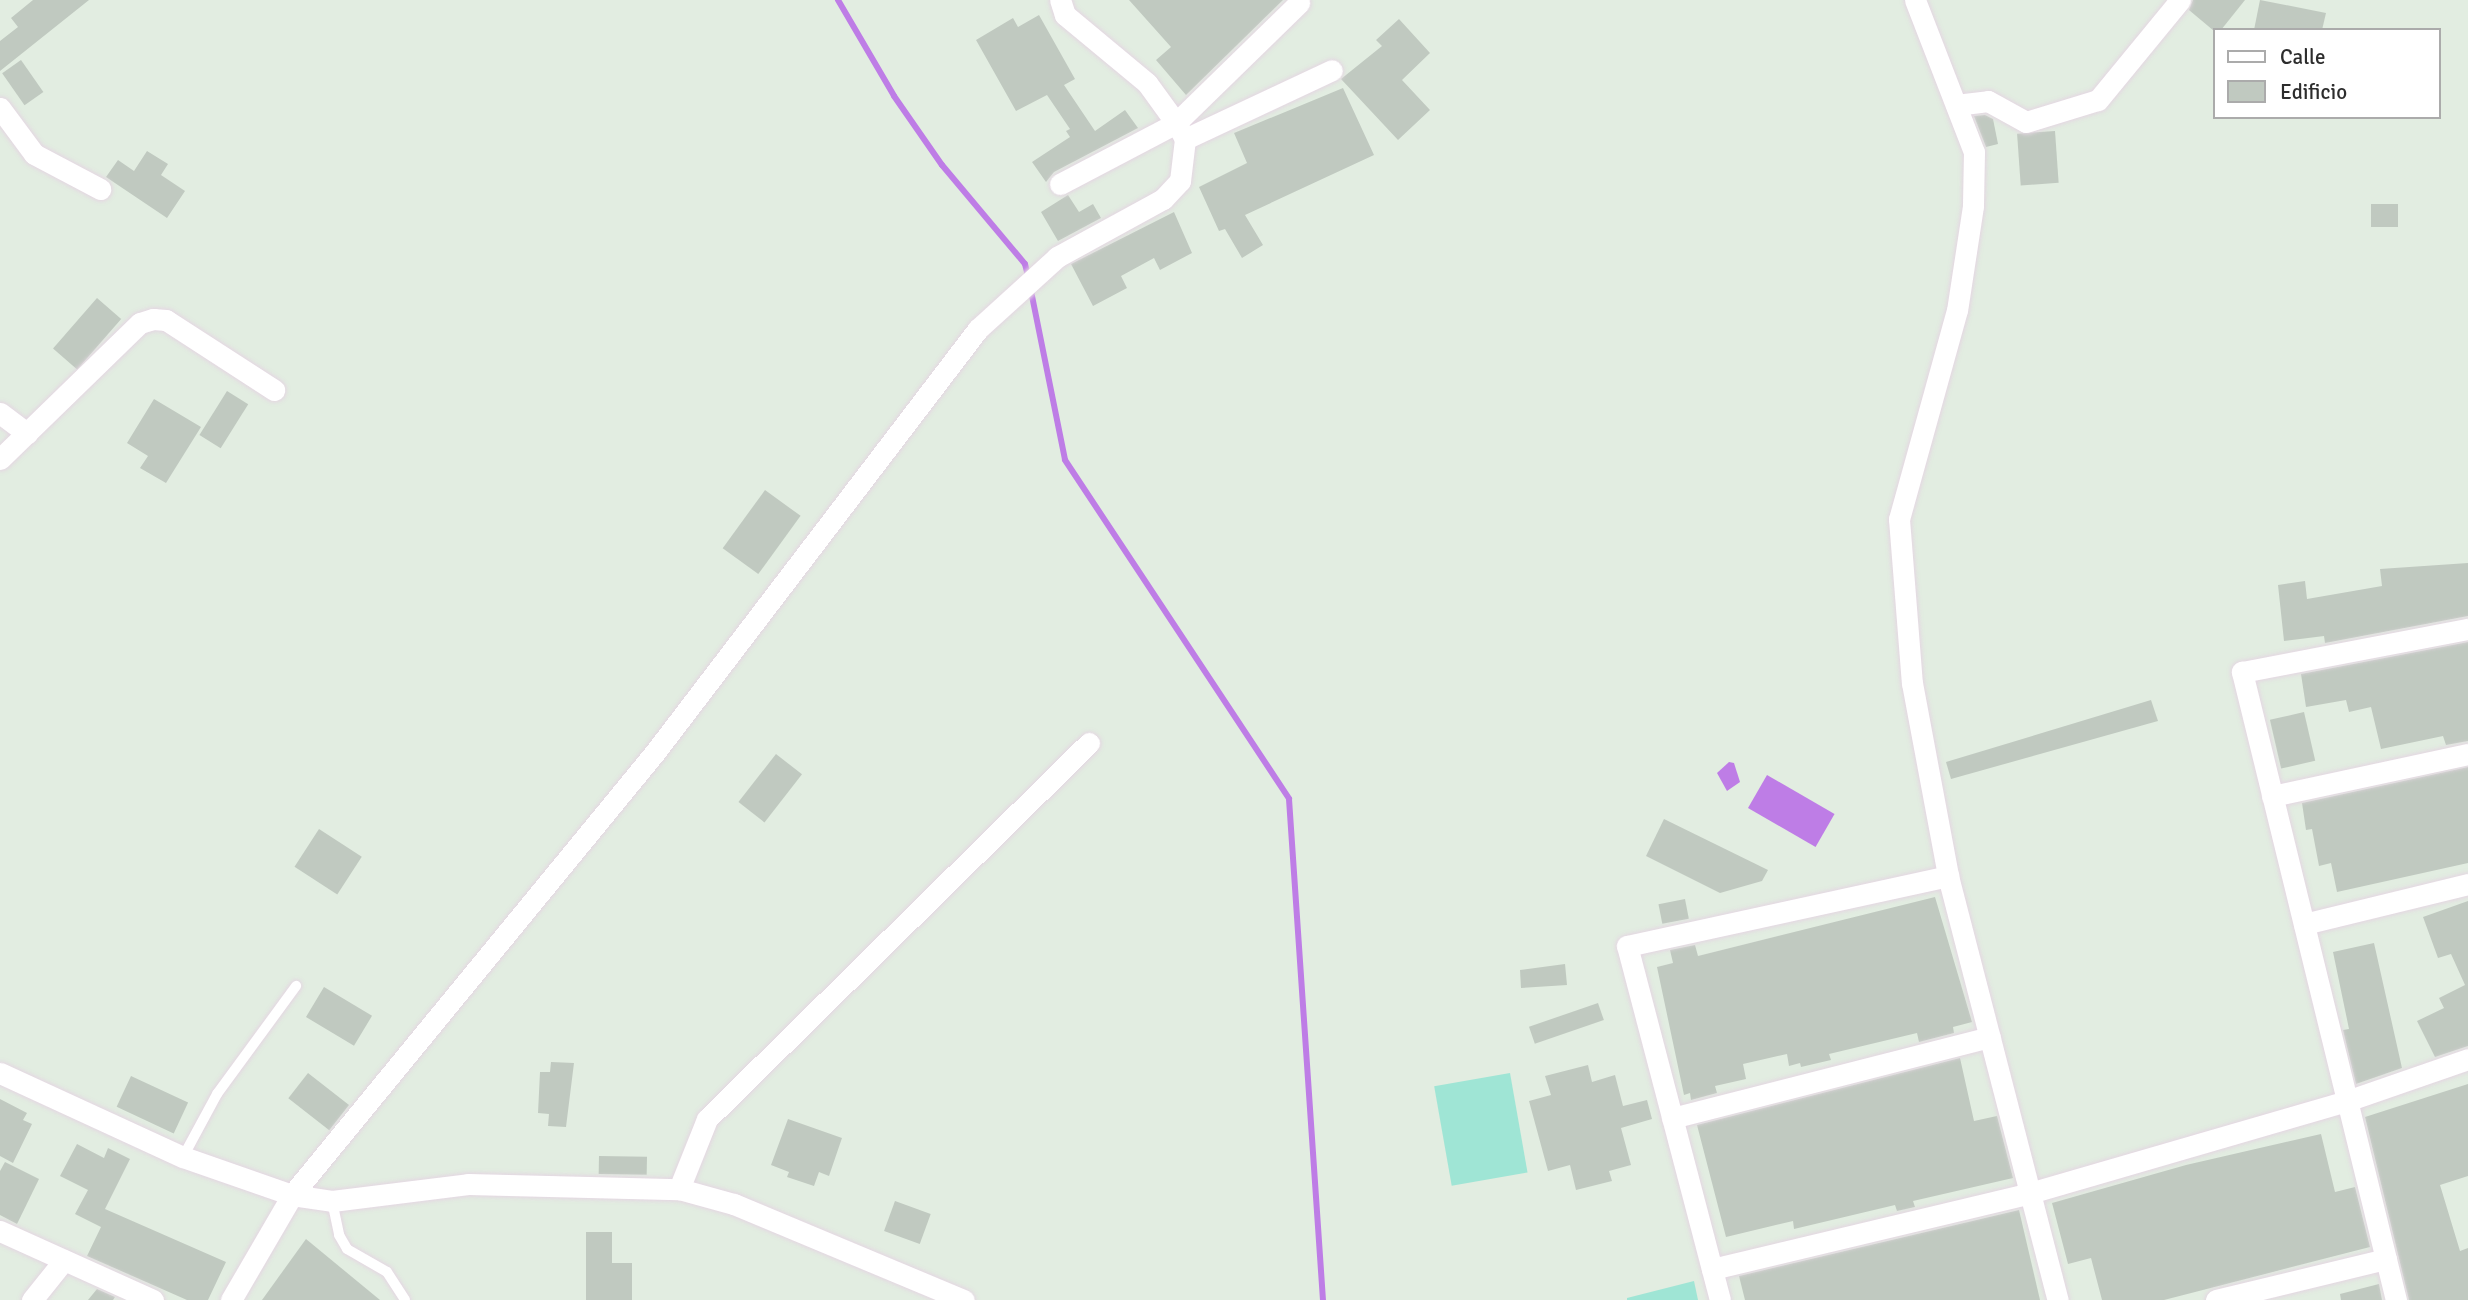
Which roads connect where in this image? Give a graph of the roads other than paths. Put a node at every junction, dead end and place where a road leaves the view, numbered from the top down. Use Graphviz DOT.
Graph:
graph roads {
  1 [pos="1060,0"];
  2 [pos="1915,0"];
  3 [pos="2180,0"];
  4 [pos="1299,3"];
  5 [pos="1332,70"];
  6 [pos="1956,105"];
  7 [pos="0,108"];
  8 [pos="1181,131"];
  9 [pos="1060,184"];
  10 [pos="100,189"];
  11 [pos="274,390"];
  12 [pos="0,413"];
  13 [pos="27,433"];
  14 [pos="0,459"];
  15 [pos="2468,629"];
  16 [pos="1089,743"];
  17 [pos="2468,754"];
  18 [pos="2272,796"];
  19 [pos="1948,876"];
  20 [pos="2468,884"];
  21 [pos="2304,925"];
  22 [pos="296,986"];
  23 [pos="1990,1037"];
  24 [pos="2468,1059"];
  25 [pos="0,1073"];
  26 [pos="2347,1101"];
  27 [pos="1672,1118"];
  28 [pos="183,1157"];
  29 [pos="678,1189"];
  30 [pos="2030,1193"];
  31 [pos="292,1195"];
  32 [pos="332,1201"];
  33 [pos="0,1231"];
  34 [pos="2386,1259"];
  35 [pos="64,1260"];
  36 [pos="1712,1269"];
  37 [pos="32,1300"];
  38 [pos="153,1300"];
  39 [pos="231,1300"];
  40 [pos="405,1300"];
  41 [pos="964,1300"];
  42 [pos="1720,1300"];
  43 [pos="2058,1300"];
  44 [pos="2216,1300"];
  45 [pos="2396,1300"];
  1 -- 8 [label="street"];
  2 -- 6 [label="street"];
  3 -- 6 [label="street"];
  4 -- 8 [label="street"];
  5 -- 8 [label="street"];
  6 -- 19 [label="street"];
  7 -- 10 [label="street"];
  8 -- 9 [label="street"];
  8 -- 31 [label="street"];
  11 -- 13 [label="street"];
  12 -- 13 [label="street"];
  13 -- 14 [label="street"];
  15 -- 18 [label="street"];
  16 -- 29 [label="street"];
  17 -- 18 [label="street"];
  18 -- 21 [label="street"];
  19 -- 23 [label="street"];
  19 -- 27 [label="street"];
  20 -- 21 [label="street"];
  21 -- 26 [label="street"];
  22 -- 28 [label="lane"];
  23 -- 27 [label="street"];
  23 -- 30 [label="street"];
  24 -- 26 [label="street"];
  25 -- 28 [label="street"];
  26 -- 30 [label="street"];
  26 -- 34 [label="street"];
  27 -- 36 [label="street"];
  28 -- 31 [label="street"];
  29 -- 32 [label="street"];
  29 -- 41 [label="street"];
  30 -- 36 [label="street"];
  30 -- 43 [label="street"];
  31 -- 32 [label="street"];
  31 -- 39 [label="street"];
  32 -- 40 [label="lane"];
  33 -- 35 [label="street"];
  34 -- 44 [label="street"];
  34 -- 45 [label="street"];
  35 -- 37 [label="street"];
  35 -- 38 [label="street"];
  36 -- 42 [label="street"];
}
